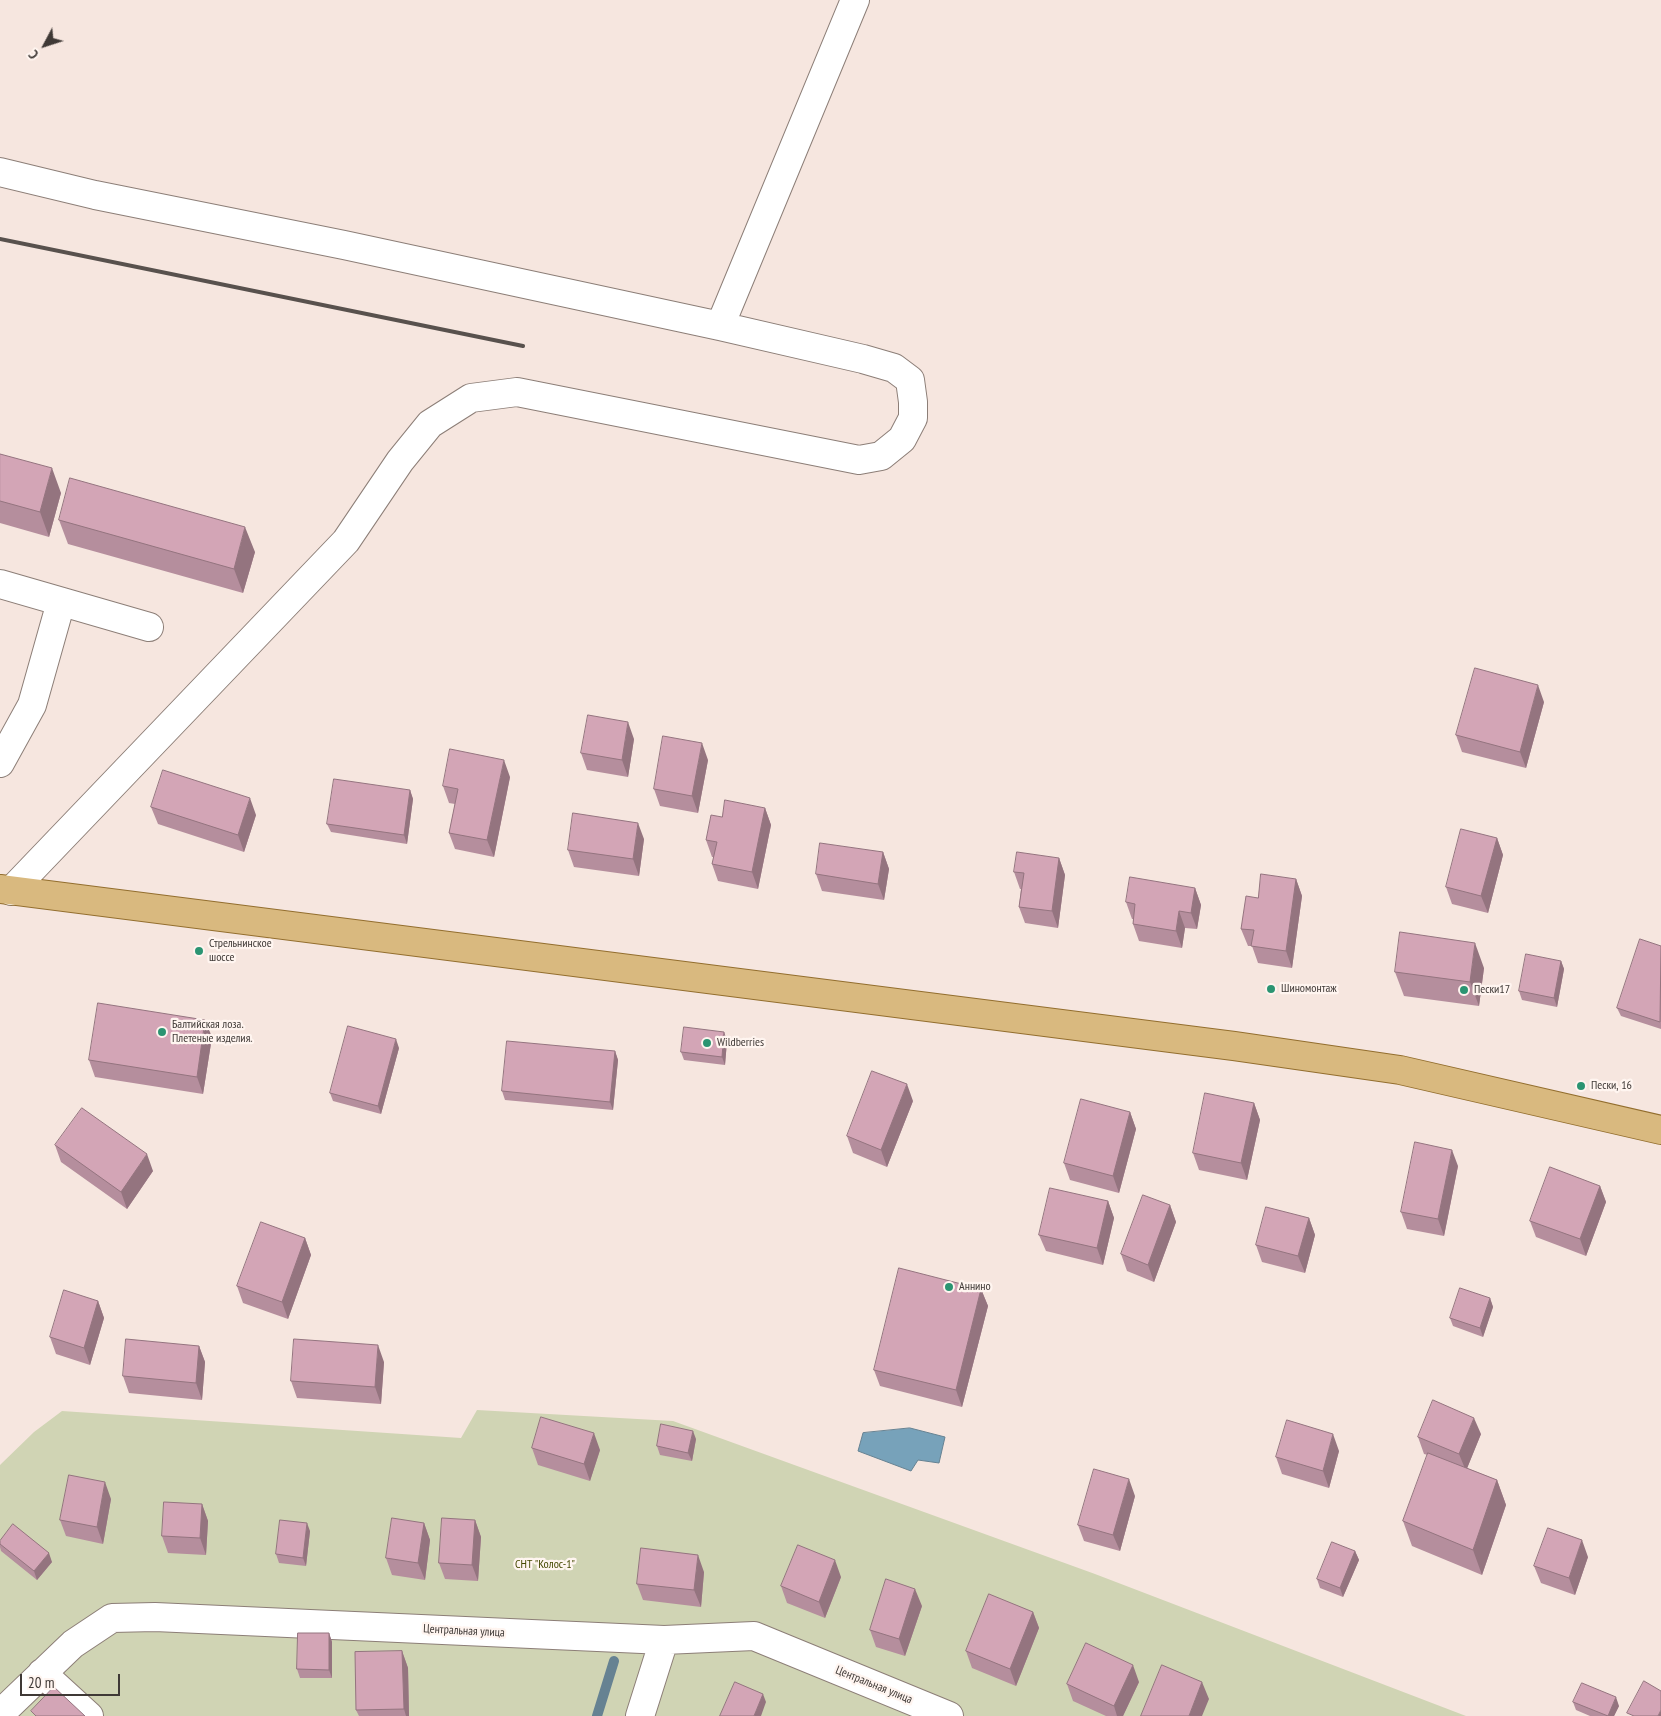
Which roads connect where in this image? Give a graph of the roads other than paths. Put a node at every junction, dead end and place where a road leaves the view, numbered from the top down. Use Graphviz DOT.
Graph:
graph roads {
  1 [pos="855,0"];
  2 [pos="0,172"];
  3 [pos="720,326"];
  4 [pos="0,584"];
  5 [pos="61,602"];
  6 [pos="150,627"];
  7 [pos="0,763"];
  8 [pos="4,894"];
  9 [pos="1661,1130"];
  10 [pos="664,1640"];
  11 [pos="42,1673"];
  12 [pos="0,1714"];
  13 [pos="89,1716"];
  14 [pos="640,1716"];
  15 [pos="949,1716"];
  1 -- 3 [label="street"];
  2 -- 3 [label="street"];
  3 -- 8 [label="street"];
  4 -- 5 [label="street"];
  5 -- 6 [label="street"];
  5 -- 7 [label="street"];
  8 -- 9 [label="main road"];
  10 -- 11 [label="street, Центральная улица"];
  10 -- 14 [label="street"];
  10 -- 15 [label="street, Центральная улица"];
  11 -- 12 [label="street, Центральная улица"];
  11 -- 13 [label="street"];
}
